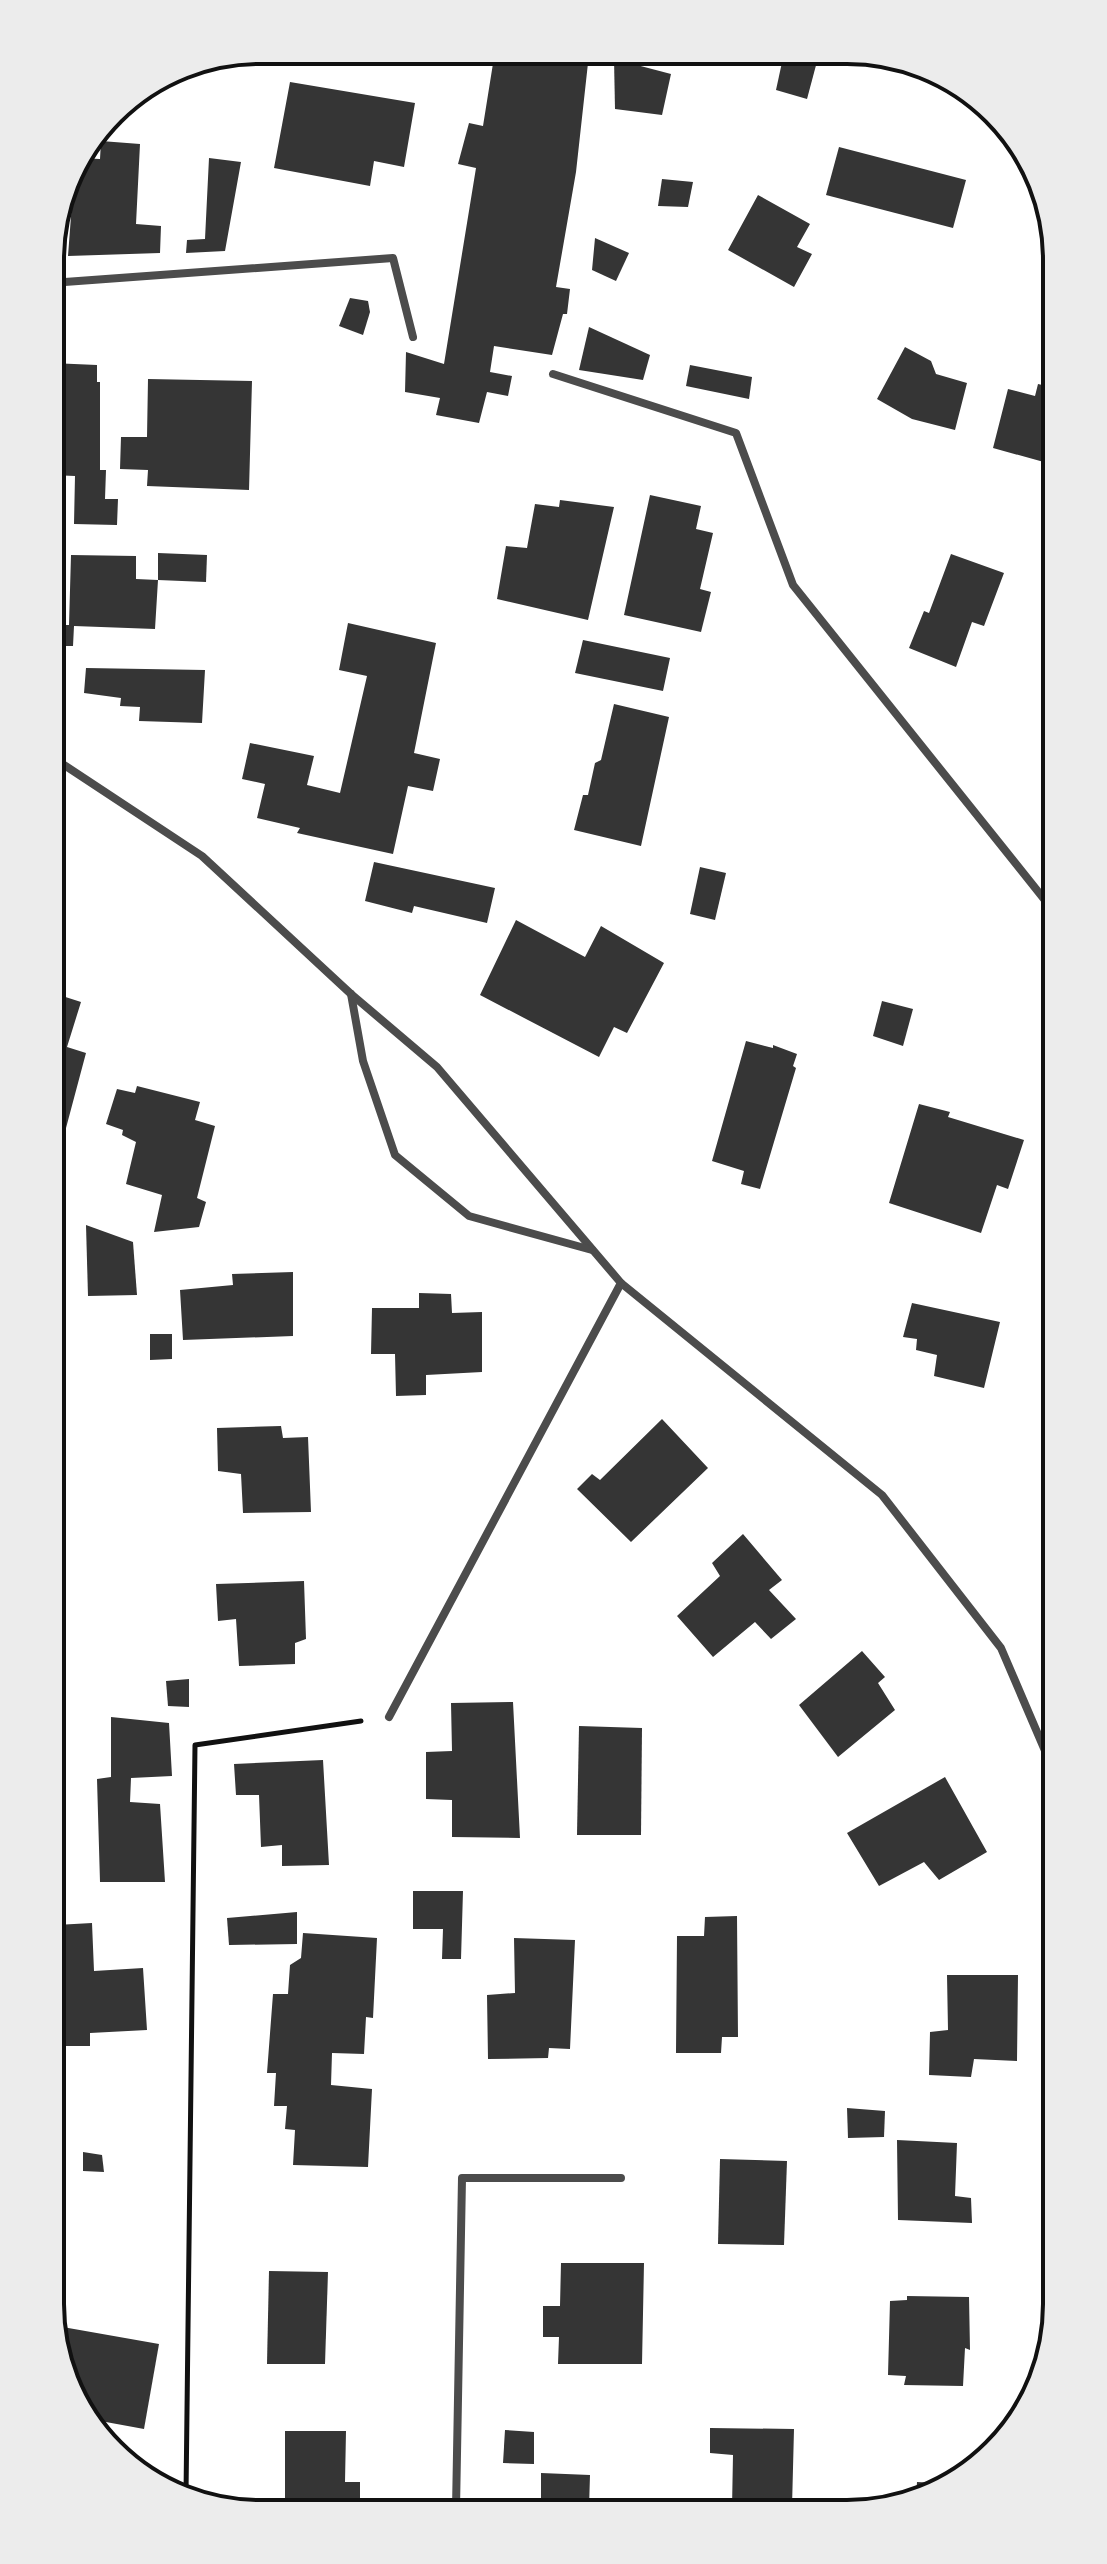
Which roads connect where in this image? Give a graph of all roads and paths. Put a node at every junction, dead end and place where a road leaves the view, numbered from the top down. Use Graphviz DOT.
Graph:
graph roads {
  1 [pos="64,282"];
  2 [pos="413,337"];
  3 [pos="553,374"];
  4 [pos="64,765"];
  5 [pos="1043,898"];
  6 [pos="351,994"];
  7 [pos="593,1250"];
  8 [pos="621,1283"];
  9 [pos="389,1717"];
  10 [pos="1043,1746"];
  11 [pos="621,2178"];
  12 [pos="186,2485"];
  13 [pos="456,2500"];
  1 -- 2 [label="street"];
  3 -- 5 [label="street"];
  4 -- 6 [label="street"];
  6 -- 7 [label="street"];
  6 -- 7 [label="street"];
  7 -- 8 [label="street"];
  8 -- 9 [label="street"];
  8 -- 10 [label="street"];
  9 -- 12 [label="path"];
  11 -- 13 [label="street"];
}
